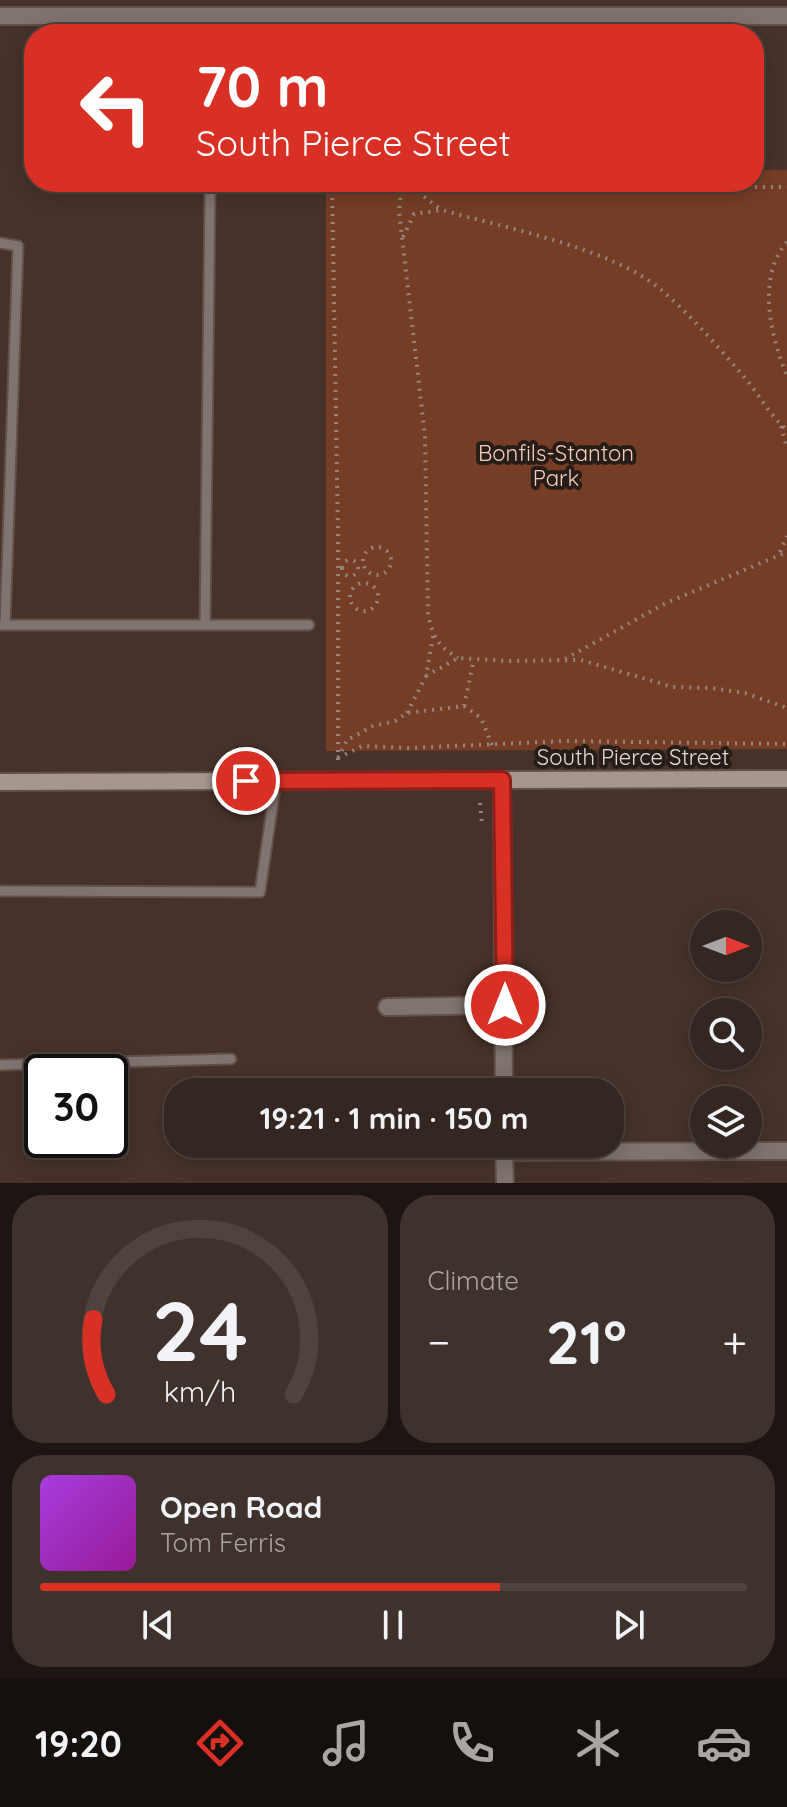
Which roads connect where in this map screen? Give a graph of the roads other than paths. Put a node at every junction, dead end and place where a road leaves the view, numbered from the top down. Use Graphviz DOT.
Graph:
graph roads {
  1 [pos="0,16"];
  2 [pos="787,16"];
  3 [pos="210,193"];
  4 [pos="0,243"];
  5 [pos="2,625"];
  6 [pos="205,625"];
  7 [pos="309,625"];
  8 [pos="787,779"];
  9 [pos="502,780"];
  10 [pos="276,781"];
  11 [pos="0,782"];
  12 [pos="0,891"];
  13 [pos="505,1005"];
  14 [pos="387,1007"];
  15 [pos="231,1059"];
  16 [pos="0,1065"];
  17 [pos="504,1078"];
  18 [pos="624,1149"];
  19 [pos="787,1151"];
  20 [pos="504,1158"];
  21 [pos="505,1183"];
  1 -- 2 [label="street"];
  3 -- 6 [label="lane"];
  4 -- 5 [label="lane"];
  5 -- 6 [label="lane"];
  6 -- 7 [label="lane"];
  8 -- 9 [label="street, South Pierce Street"];
  9 -- 10 [label="street, South Pierce Street"];
  9 -- 13 [label="street"];
  10 -- 11 [label="street, South Pierce Street"];
  10 -- 12 [label="lane"];
  13 -- 14 [label="street"];
  13 -- 17 [label="street"];
  15 -- 16 [label="lane"];
  18 -- 19 [label="street"];
  20 -- 21 [label="street"];
}
